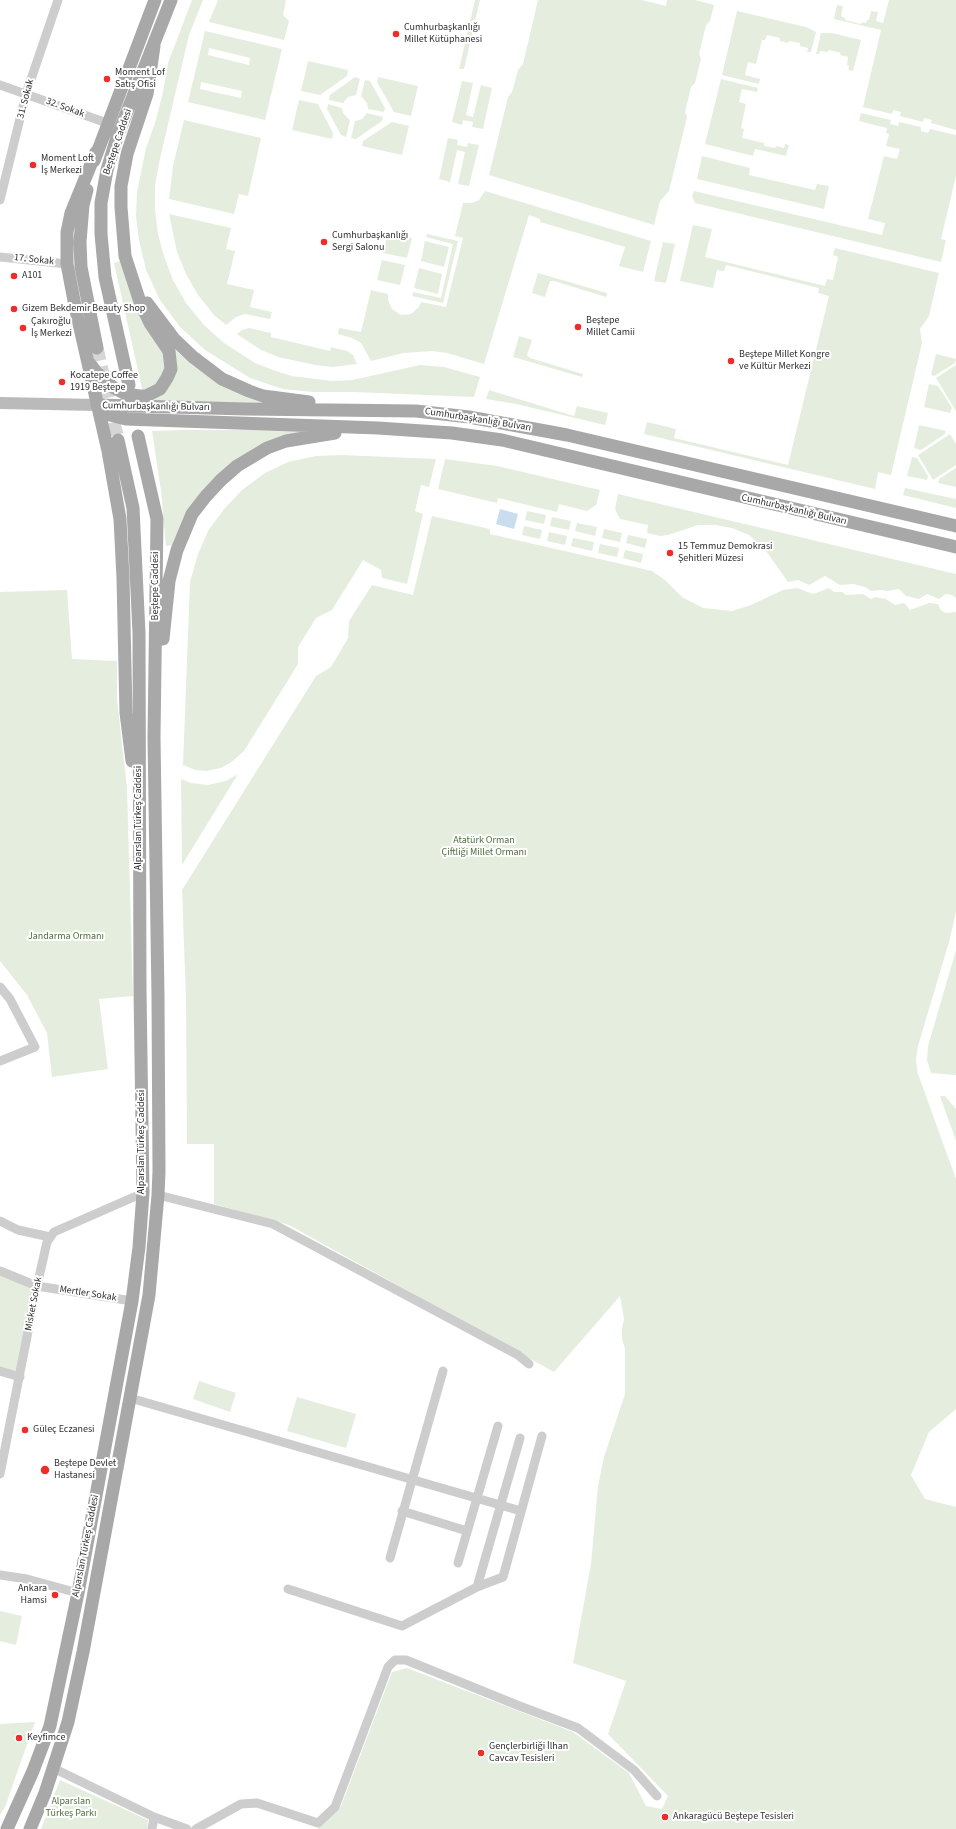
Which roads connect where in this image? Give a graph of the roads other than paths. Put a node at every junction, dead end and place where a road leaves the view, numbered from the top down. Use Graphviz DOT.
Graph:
graph roads {
  1 [pos="58,0"];
  2 [pos="155,0"];
  3 [pos="172,0"];
  4 [pos="154,46"];
  5 [pos="0,85"];
  6 [pos="26,94"];
  7 [pos="107,123"];
  8 [pos="96,152"];
  9 [pos="0,200"];
  10 [pos="0,257"];
  11 [pos="67,264"];
  12 [pos="134,285"];
  13 [pos="97,348"];
  14 [pos="86,359"];
  15 [pos="129,385"];
  16 [pos="0,403"];
  17 [pos="97,405"];
  18 [pos="416,411"];
  19 [pos="378,428"];
  20 [pos="138,436"];
  21 [pos="118,440"];
  22 [pos="956,526"];
  23 [pos="956,547"];
  24 [pos="154,737"];
  25 [pos="139,812"];
  26 [pos="0,987"];
  27 [pos="0,1061"];
  28 [pos="142,1193"];
  29 [pos="158,1195"];
  30 [pos="0,1221"];
  31 [pos="50,1237"];
  32 [pos="0,1271"];
  33 [pos="37,1286"];
  34 [pos="132,1301"];
  35 [pos="529,1364"];
  36 [pos="0,1371"];
  37 [pos="443,1371"];
  38 [pos="20,1377"];
  39 [pos="130,1398"];
  40 [pos="498,1426"];
  41 [pos="542,1436"];
  42 [pos="520,1438"];
  43 [pos="0,1474"];
  44 [pos="411,1480"];
  45 [pos="477,1498"];
  46 [pos="501,1505"];
  47 [pos="521,1510"];
  48 [pos="402,1511"];
  49 [pos="467,1531"];
  50 [pos="390,1558"];
  51 [pos="458,1563"];
  52 [pos="0,1575"];
  53 [pos="477,1587"];
  54 [pos="288,1589"];
  55 [pos="78,1593"];
  56 [pos="53,1768"];
  57 [pos="657,1796"];
  58 [pos="15,1812"];
  59 [pos="154,1817"];
  60 [pos="0,1820"];
  61 [pos="7,1829"];
  62 [pos="30,1829"];
  63 [pos="152,1829"];
  64 [pos="186,1829"];
  65 [pos="196,1829"];
  1 -- 6 [label="street, 31. Sokak"];
  2 -- 7 [label="main road, Beştepe Caddesi"];
  3 -- 4 [label="main road, Beştepe Caddesi"];
  4 -- 12 [label="main road"];
  4 -- 15 [label="main road, Beştepe Caddesi"];
  5 -- 6 [label="street, 32. Sokak"];
  6 -- 7 [label="street, 32. Sokak"];
  6 -- 9 [label="street, 31. Sokak"];
  7 -- 8 [label="main road, Beştepe Caddesi"];
  8 -- 11 [label="main road, Beştepe Caddesi"];
  8 -- 13 [label="main road, Beştepe Caddesi"];
  10 -- 11 [label="street, 17. Sokak"];
  11 -- 14 [label="main road, Beştepe Caddesi"];
  12 -- 14 [label="main road"];
  12 -- 18 [label="main road"];
  14 -- 17 [label="main road, Beştepe Caddesi"];
  16 -- 17 [label="main road"];
  17 -- 18 [label="main road, Cumhurbaşkanlığı Bulvarı"];
  17 -- 19 [label="main road, Cumhurbaşkanlığı Bulvarı"];
  17 -- 25 [label="main road, Beştepe Caddesi"];
  18 -- 22 [label="main road, Cumhurbaşkanlığı Bulvarı"];
  19 -- 23 [label="main road, Cumhurbaşkanlığı Bulvarı"];
  19 -- 24 [label="main road"];
  20 -- 24 [label="main road, Beştepe Caddesi"];
  21 -- 25 [label="main road, Alparslan Türkeş Caddesi"];
  24 -- 29 [label="main road, Alparslan Türkeş Caddesi"];
  25 -- 28 [label="main road, Alparslan Türkeş Caddesi"];
  26 -- 27 [label="street"];
  28 -- 31 [label="street"];
  28 -- 34 [label="main road, Alparslan Türkeş Caddesi"];
  29 -- 35 [label="street"];
  29 -- 39 [label="main road, Alparslan Türkeş Caddesi"];
  30 -- 31 [label="street"];
  31 -- 33 [label="street, Misket Sokak"];
  32 -- 33 [label="street, Mertler Sokak"];
  33 -- 34 [label="street, Mertler Sokak"];
  33 -- 38 [label="street, Misket Sokak"];
  34 -- 55 [label="main road, Alparslan Türkeş Caddesi"];
  36 -- 38 [label="street"];
  37 -- 44 [label="street"];
  38 -- 43 [label="street, Misket Sokak"];
  39 -- 44 [label="street"];
  39 -- 56 [label="main road, Alparslan Türkeş Caddesi"];
  40 -- 45 [label="street"];
  41 -- 47 [label="street"];
  42 -- 46 [label="street"];
  44 -- 45 [label="street"];
  44 -- 48 [label="street"];
  45 -- 46 [label="street"];
  45 -- 49 [label="street"];
  46 -- 47 [label="street"];
  46 -- 53 [label="street"];
  47 -- 53 [label="street"];
  48 -- 49 [label="street"];
  48 -- 50 [label="street"];
  49 -- 51 [label="street"];
  52 -- 55 [label="street"];
  53 -- 54 [label="street"];
  55 -- 58 [label="main road, Alparslan Türkeş Caddesi"];
  56 -- 59 [label="street"];
  56 -- 62 [label="main road, Alparslan Türkeş Caddesi"];
  57 -- 65 [label="street"];
  58 -- 60 [label="main road"];
  58 -- 61 [label="main road, Alparslan Türkeş Caddesi"];
  59 -- 63 [label="street"];
  59 -- 64 [label="street"];
}
